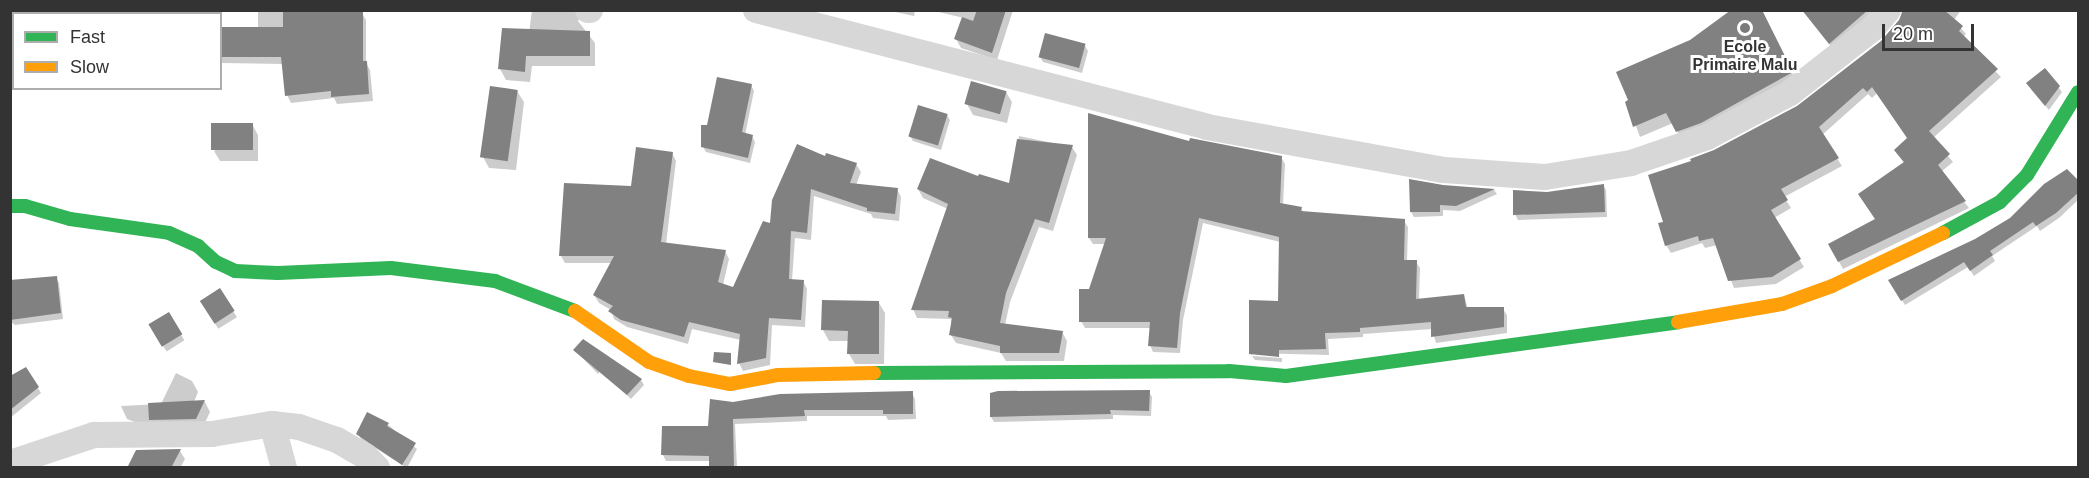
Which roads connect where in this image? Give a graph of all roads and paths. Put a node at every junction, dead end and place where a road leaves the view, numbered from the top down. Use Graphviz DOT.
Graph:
graph roads {
  1 [pos="756,10"];
  2 [pos="1888,10"];
  3 [pos="2079,92"];
  4 [pos="10,206"];
  5 [pos="272,424"];
  6 [pos="10,463"];
  7 [pos="284,468"];
  8 [pos="377,468"];
  1 -- 2 [label="street"];
  3 -- 4 [label="street"];
  5 -- 6 [label="street"];
  5 -- 7 [label="street"];
  5 -- 8 [label="street"];
}
